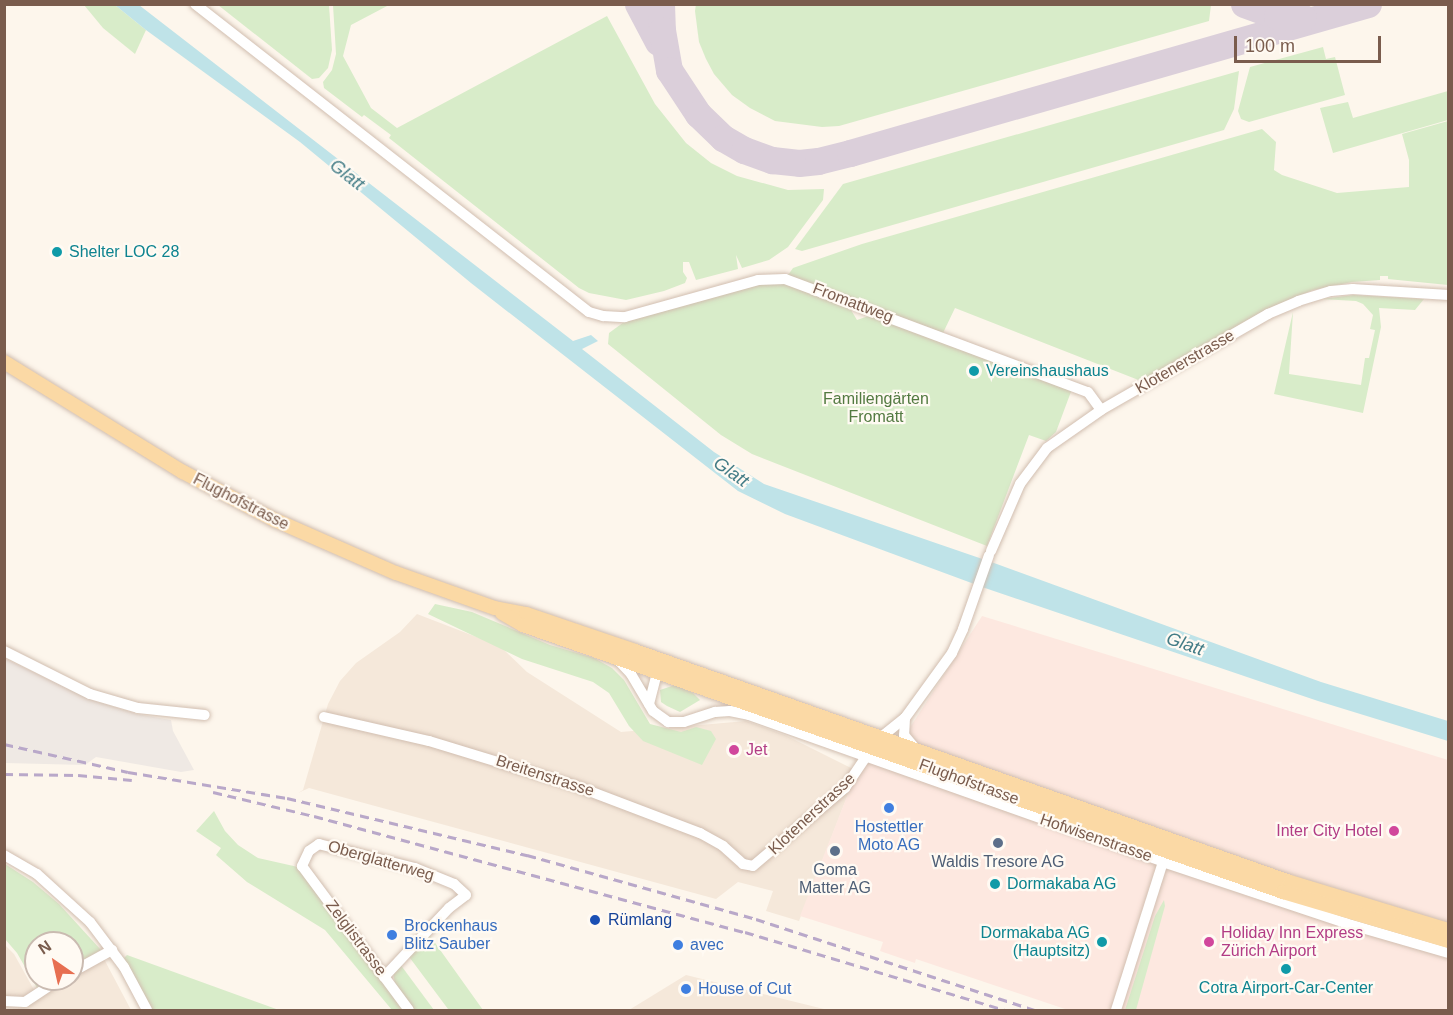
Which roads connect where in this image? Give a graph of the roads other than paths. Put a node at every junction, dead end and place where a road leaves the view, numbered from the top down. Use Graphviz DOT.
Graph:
graph roads {
  1 [pos="195,4"];
  2 [pos="1449,295"];
  3 [pos="4,362"];
  4 [pos="1101,410"];
  5 [pos="495,608"];
  6 [pos="4,651"];
  7 [pos="610,656"];
  8 [pos="654,666"];
  9 [pos="642,692"];
  10 [pos="649,704"];
  11 [pos="205,716"];
  12 [pos="324,717"];
  13 [pos="905,718"];
  14 [pos="880,738"];
  15 [pos="920,752"];
  16 [pos="866,757"];
  17 [pos="4,855"];
  18 [pos="1162,862"];
  19 [pos="302,866"];
  20 [pos="753,866"];
  21 [pos="1449,930"];
  22 [pos="1449,941"];
  23 [pos="112,950"];
  24 [pos="1449,953"];
  25 [pos="84,965"];
  26 [pos="384,977"];
  27 [pos="44,991"];
  28 [pos="4,1001"];
  29 [pos="24,1006"];
  30 [pos="147,1011"];
  31 [pos="409,1011"];
  32 [pos="1116,1011"];
  1 -- 4 [label="street, Fromattweg"];
  2 -- 4 [label="street, Klotenerstrasse"];
  3 -- 5 [label="main road, Flughofstrasse"];
  4 -- 13 [label="street, Klotenerstrasse"];
  5 -- 7 [label="main road, Flughofstrasse"];
  5 -- 8 [label="main road, Flughofstrasse"];
  6 -- 11 [label="street"];
  7 -- 8 [label="main road, Flughofstrasse"];
  7 -- 9 [label="street, Hofwisenstrasse"];
  8 -- 9 [label="street"];
  8 -- 10 [label="street"];
  8 -- 14 [label="main road, Flughofstrasse"];
  8 -- 22 [label="main road, Flughofstrasse"];
  9 -- 10 [label="street, Hofwisenstrasse"];
  10 -- 16 [label="street, Hofwisenstrasse"];
  12 -- 20 [label="street, Breitenstrasse"];
  13 -- 14 [label="street, Klotenerstrasse"];
  13 -- 15 [label="street"];
  14 -- 15 [label="main road, Flughofstrasse"];
  15 -- 21 [label="main road, Flughofstrasse"];
  16 -- 18 [label="street, Hofwisenstrasse"];
  16 -- 20 [label="street, Klotenerstrasse"];
  17 -- 23 [label="street"];
  18 -- 24 [label="street, Hofwisenstrasse"];
  18 -- 32 [label="street"];
  19 -- 26 [label="street, Zelglistrasse"];
  19 -- 26 [label="street, Oberglatterweg"];
  23 -- 25 [label="street"];
  23 -- 30 [label="street"];
  26 -- 31 [label="street, Zelglistrasse"];
  27 -- 29 [label="street"];
  28 -- 29 [label="street"];
}
